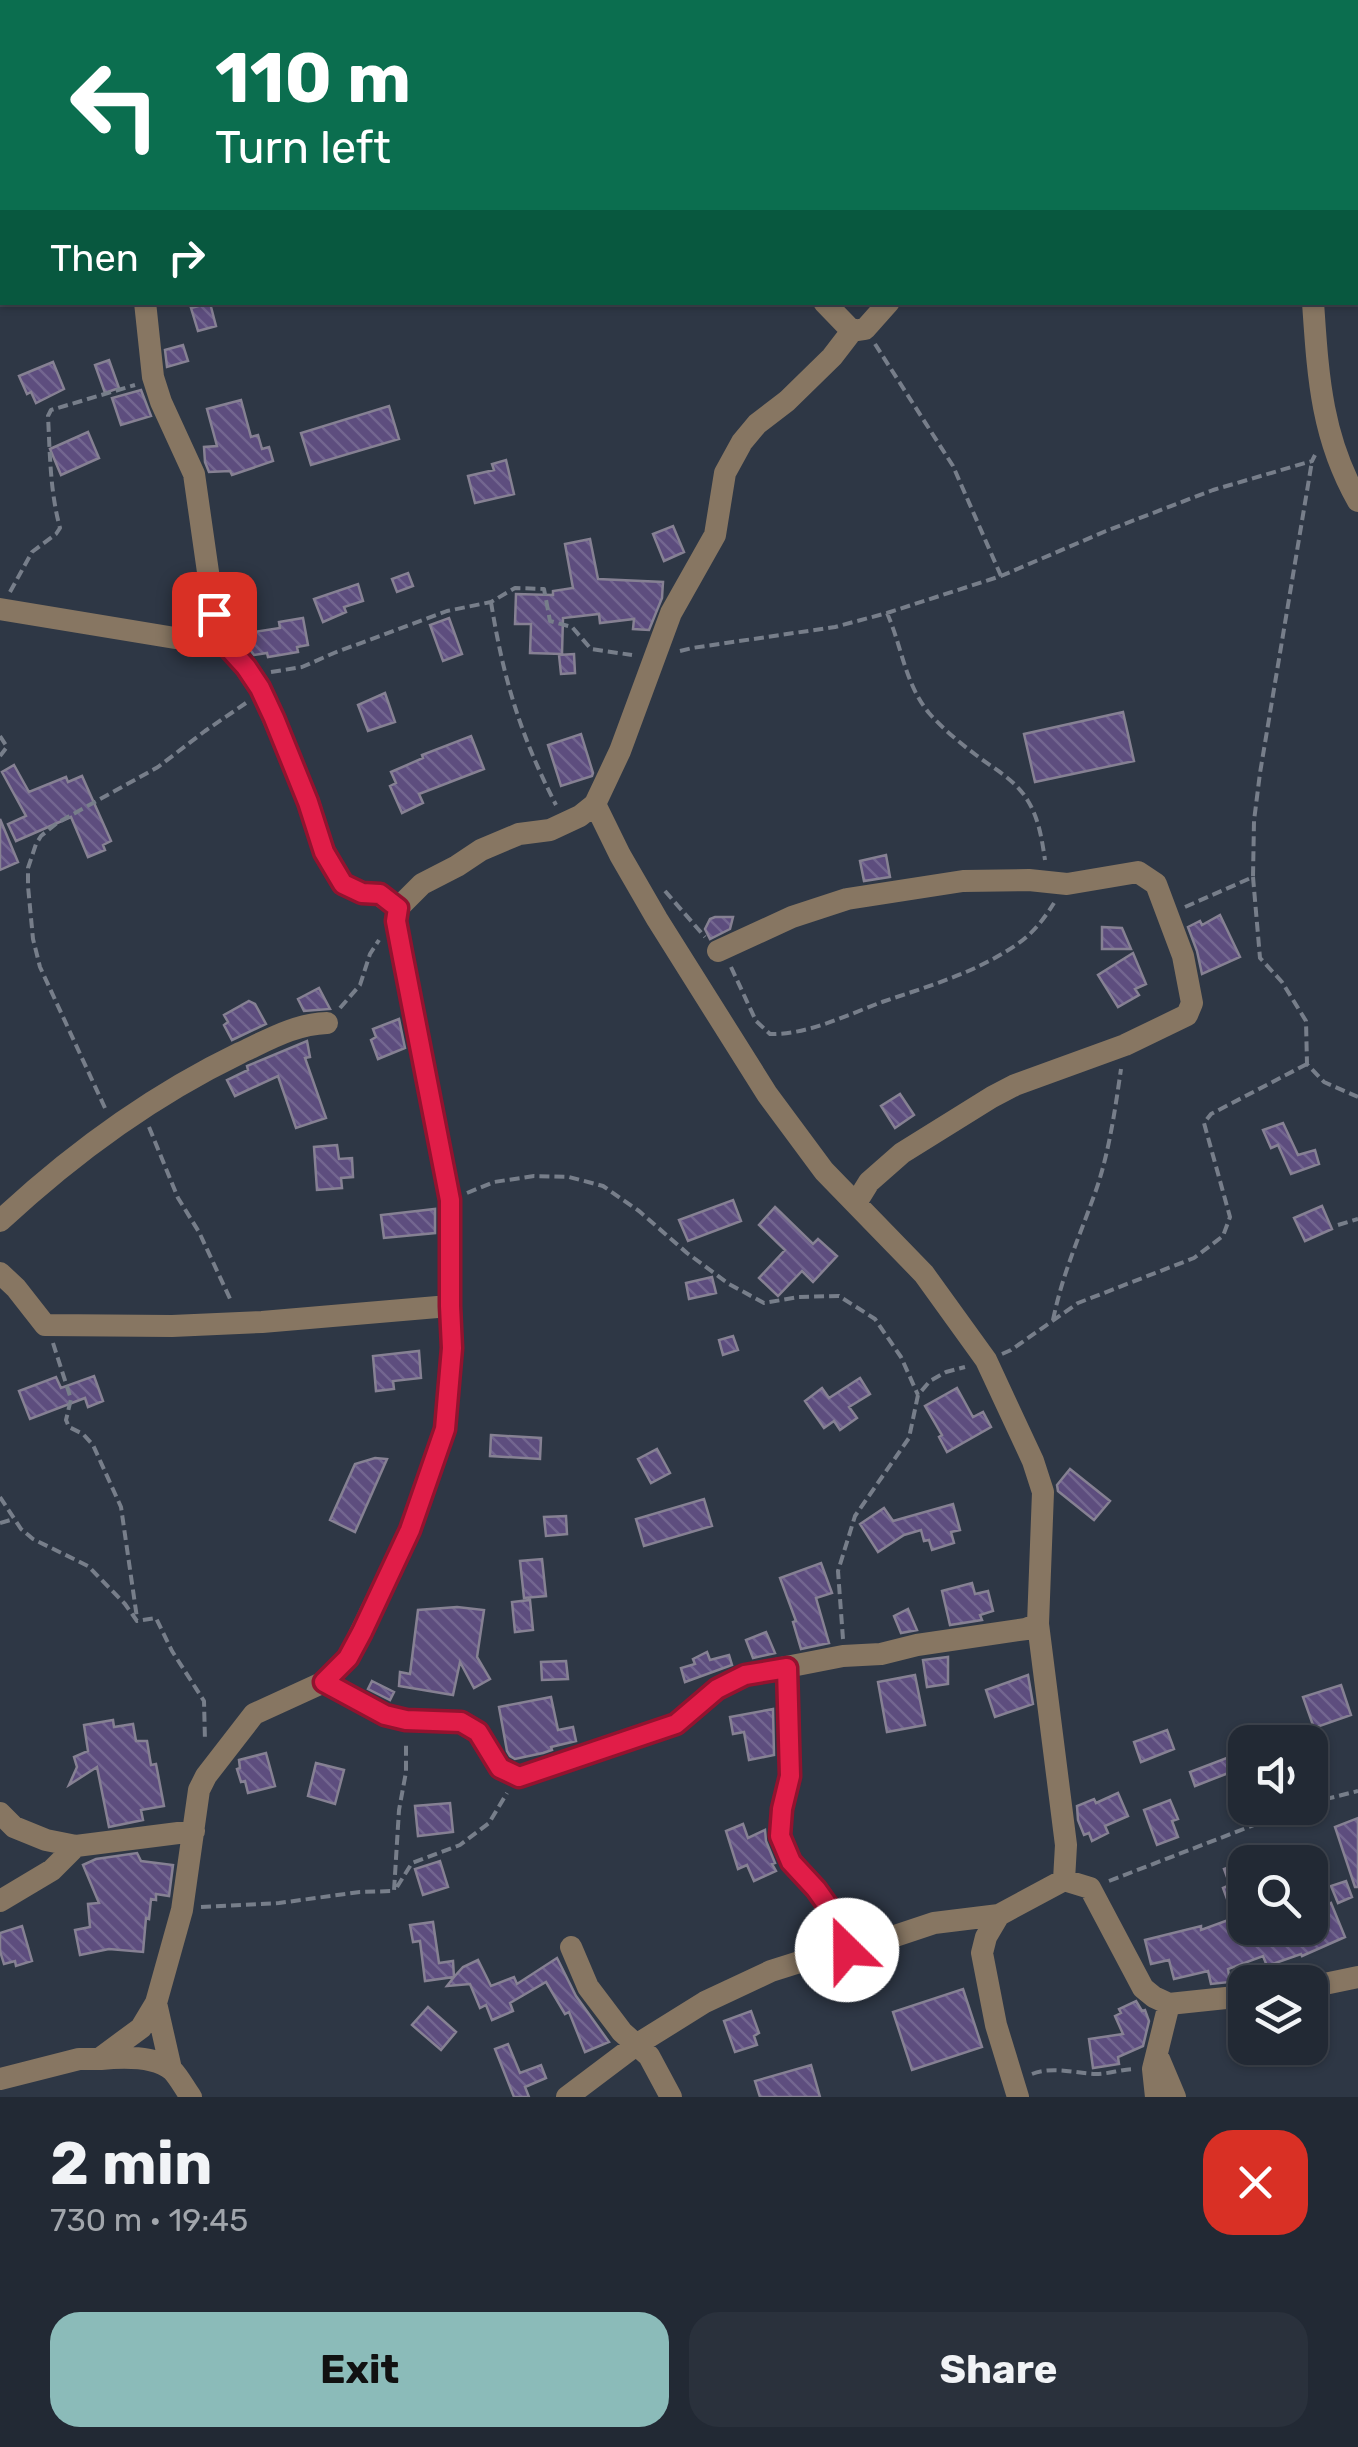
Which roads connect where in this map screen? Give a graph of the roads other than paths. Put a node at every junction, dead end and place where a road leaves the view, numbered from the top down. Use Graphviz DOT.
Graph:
graph roads {
  1 [pos="146,305"];
  2 [pos="828,305"];
  3 [pos="886,305"];
  4 [pos="1313,305"];
  5 [pos="858,330"];
  6 [pos="1358,501"];
  7 [pos="0,609"];
  8 [pos="217,635"];
  9 [pos="595,804"];
  10 [pos="397,914"];
  11 [pos="718,951"];
  12 [pos="326,1023"];
  13 [pos="856,1203"];
  14 [pos="0,1220"];
  15 [pos="0,1272"];
  16 [pos="450,1306"];
  17 [pos="1038,1624"];
  18 [pos="787,1668"];
  19 [pos="324,1682"];
  20 [pos="0,1813"];
  21 [pos="194,1831"];
  22 [pos="76,1846"];
  23 [pos="1064,1880"];
  24 [pos="0,1901"];
  25 [pos="999,1915"];
  26 [pos="572,1947"];
  27 [pos="847,1950"];
  28 [pos="1358,1977"];
  29 [pos="1328,1983"];
  30 [pos="1228,1998"];
  31 [pos="156,2003"];
  32 [pos="1169,2004"];
  33 [pos="636,2045"];
  34 [pos="99,2059"];
  35 [pos="1154,2060"];
  36 [pos="171,2069"];
  37 [pos="0,2079"];
  38 [pos="1015,2089"];
  39 [pos="191,2097"];
  40 [pos="567,2097"];
  41 [pos="671,2097"];
  42 [pos="1156,2097"];
  43 [pos="1176,2097"];
  1 -- 8 [label="street"];
  2 -- 5 [label="street"];
  3 -- 5 [label="street"];
  4 -- 6 [label="street"];
  5 -- 9 [label="street"];
  7 -- 8 [label="street"];
  8 -- 10 [label="street"];
  9 -- 10 [label="street"];
  9 -- 13 [label="street"];
  10 -- 16 [label="street"];
  11 -- 13 [label="street"];
  12 -- 14 [label="street"];
  13 -- 17 [label="street"];
  15 -- 16 [label="street"];
  16 -- 19 [label="street"];
  17 -- 18 [label="street"];
  17 -- 23 [label="street"];
  18 -- 19 [label="street"];
  18 -- 27 [label="street"];
  19 -- 21 [label="street"];
  20 -- 22 [label="street"];
  21 -- 22 [label="street"];
  21 -- 31 [label="street"];
  22 -- 24 [label="street"];
  23 -- 25 [label="street"];
  23 -- 32 [label="street"];
  25 -- 27 [label="street"];
  25 -- 38 [label="street"];
  26 -- 33 [label="street"];
  27 -- 33 [label="street"];
  28 -- 29 [label="street"];
  30 -- 32 [label="street"];
  31 -- 34 [label="street"];
  31 -- 36 [label="street"];
  32 -- 35 [label="street"];
  33 -- 40 [label="street"];
  33 -- 41 [label="street"];
  34 -- 36 [label="street"];
  34 -- 37 [label="street"];
  35 -- 42 [label="street"];
  35 -- 43 [label="street"];
  36 -- 39 [label="street"];
}
